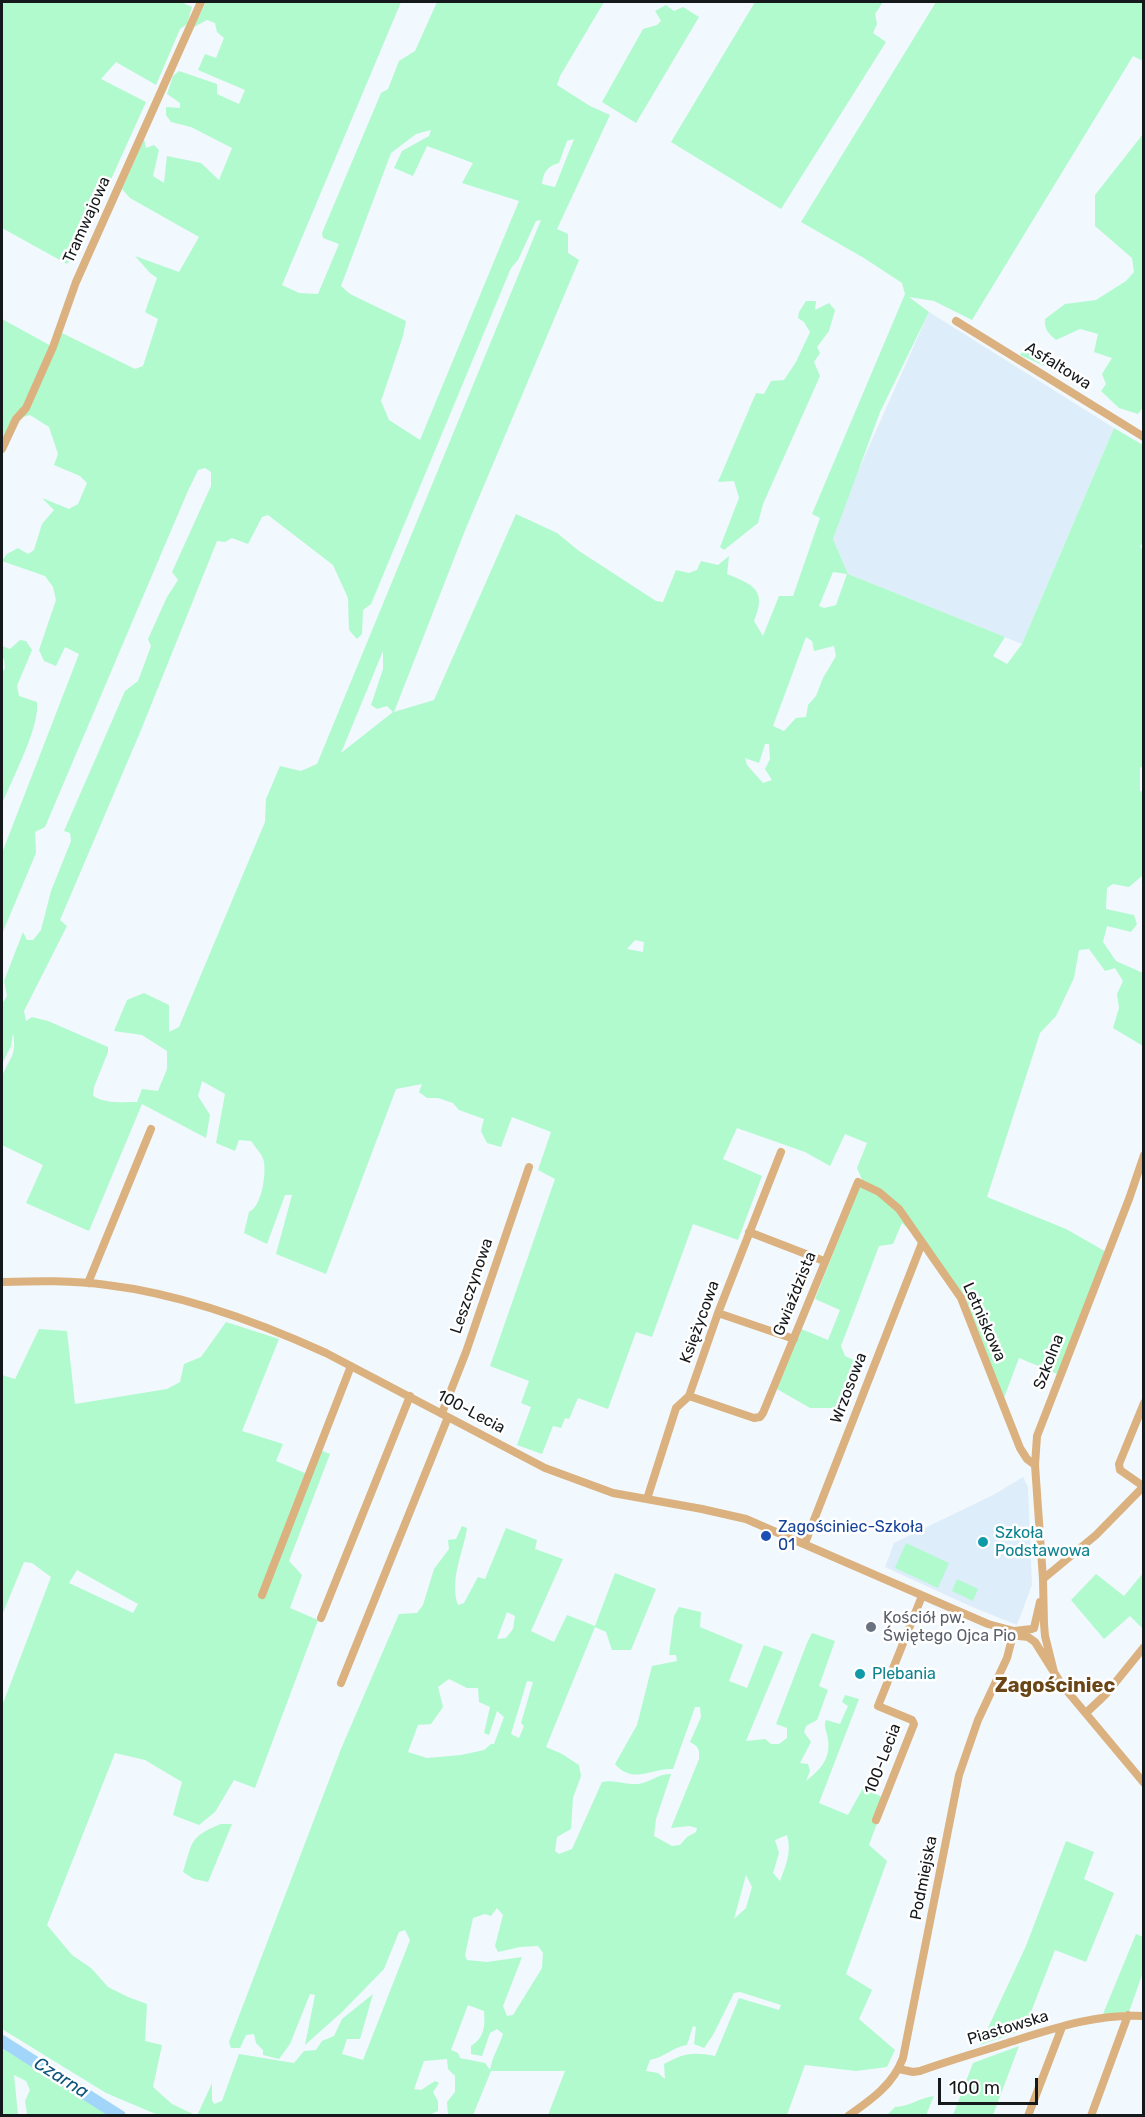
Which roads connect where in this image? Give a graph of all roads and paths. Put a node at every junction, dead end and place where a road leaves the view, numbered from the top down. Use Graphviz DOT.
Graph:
graph roads {
  1 [pos="201,2"];
  2 [pos="956,321"];
  3 [pos="1143,438"];
  4 [pos="2,448"];
  5 [pos="151,1129"];
  6 [pos="781,1152"];
  7 [pos="1143,1155"];
  8 [pos="529,1167"];
  9 [pos="858,1182"];
  10 [pos="749,1232"];
  11 [pos="922,1243"];
  12 [pos="824,1261"];
  13 [pos="2,1282"];
  14 [pos="88,1283"];
  15 [pos="718,1313"];
  16 [pos="794,1339"];
  17 [pos="351,1366"];
  18 [pos="410,1396"];
  19 [pos="689,1396"];
  20 [pos="1143,1403"];
  21 [pos="445,1415"];
  22 [pos="1035,1465"];
  23 [pos="1143,1486"];
  24 [pos="647,1499"];
  25 [pos="805,1543"];
  26 [pos="1043,1579"];
  27 [pos="1042,1590"];
  28 [pos="262,1595"];
  29 [pos="922,1596"];
  30 [pos="321,1618"];
  31 [pos="1013,1633"];
  32 [pos="1033,1634"];
  33 [pos="1044,1634"];
  34 [pos="1143,1647"];
  35 [pos="1054,1672"];
  36 [pos="341,1683"];
  37 [pos="1086,1713"];
  38 [pos="1143,1783"];
  39 [pos="876,1820"];
  40 [pos="1128,2015"];
  41 [pos="1143,2016"];
  42 [pos="1062,2027"];
  43 [pos="899,2069"];
  44 [pos="848,2115"];
  45 [pos="1028,2115"];
  46 [pos="1091,2115"];
  1 -- 4 [label="street, Tramwajowa"];
  2 -- 3 [label="street, Asfaltowa"];
  5 -- 14 [label="street"];
  6 -- 10 [label="street, Księżycowa"];
  7 -- 22 [label="street, Szkolna"];
  8 -- 21 [label="street, Leszczynowa"];
  9 -- 11 [label="street, Letniskowa"];
  9 -- 12 [label="street, Gwiaździsta"];
  10 -- 12 [label="street"];
  10 -- 15 [label="street, Księżycowa"];
  11 -- 22 [label="street, Letniskowa"];
  11 -- 25 [label="street, Wrzosowa"];
  12 -- 16 [label="street, Gwiaździsta"];
  13 -- 14 [label="street, 100-Lecia"];
  14 -- 17 [label="street, 100-Lecia"];
  15 -- 16 [label="street"];
  15 -- 19 [label="street, Księżycowa"];
  16 -- 19 [label="street, Gwiaździsta"];
  17 -- 18 [label="street, 100-Lecia"];
  17 -- 28 [label="street"];
  18 -- 21 [label="street, 100-Lecia"];
  18 -- 30 [label="street"];
  19 -- 24 [label="street, Księżycowa"];
  20 -- 23 [label="street"];
  21 -- 24 [label="street, 100-Lecia"];
  21 -- 36 [label="street, Leszczynowa"];
  22 -- 26 [label="street, Szkolna"];
  23 -- 26 [label="street"];
  24 -- 25 [label="street, 100-Lecia"];
  25 -- 29 [label="street, 100-Lecia"];
  26 -- 27 [label="street, Szkolna"];
  27 -- 32 [label="street, Szkolna"];
  27 -- 33 [label="street, Szkolna"];
  29 -- 31 [label="street, 100-Lecia"];
  29 -- 39 [label="street, 100-Lecia"];
  31 -- 32 [label="street, 100-Lecia"];
  31 -- 43 [label="street, Podmiejska"];
  32 -- 33 [label="street, 100-Lecia"];
  32 -- 33 [label="street"];
  32 -- 35 [label="street"];
  33 -- 35 [label="street"];
  34 -- 37 [label="street"];
  35 -- 37 [label="street"];
  37 -- 38 [label="street"];
  40 -- 41 [label="street, Piastowska"];
  40 -- 42 [label="street, Piastowska"];
  40 -- 46 [label="street"];
  42 -- 43 [label="street, Piastowska"];
  42 -- 45 [label="street"];
  43 -- 44 [label="street, Podmiejska"];
}
